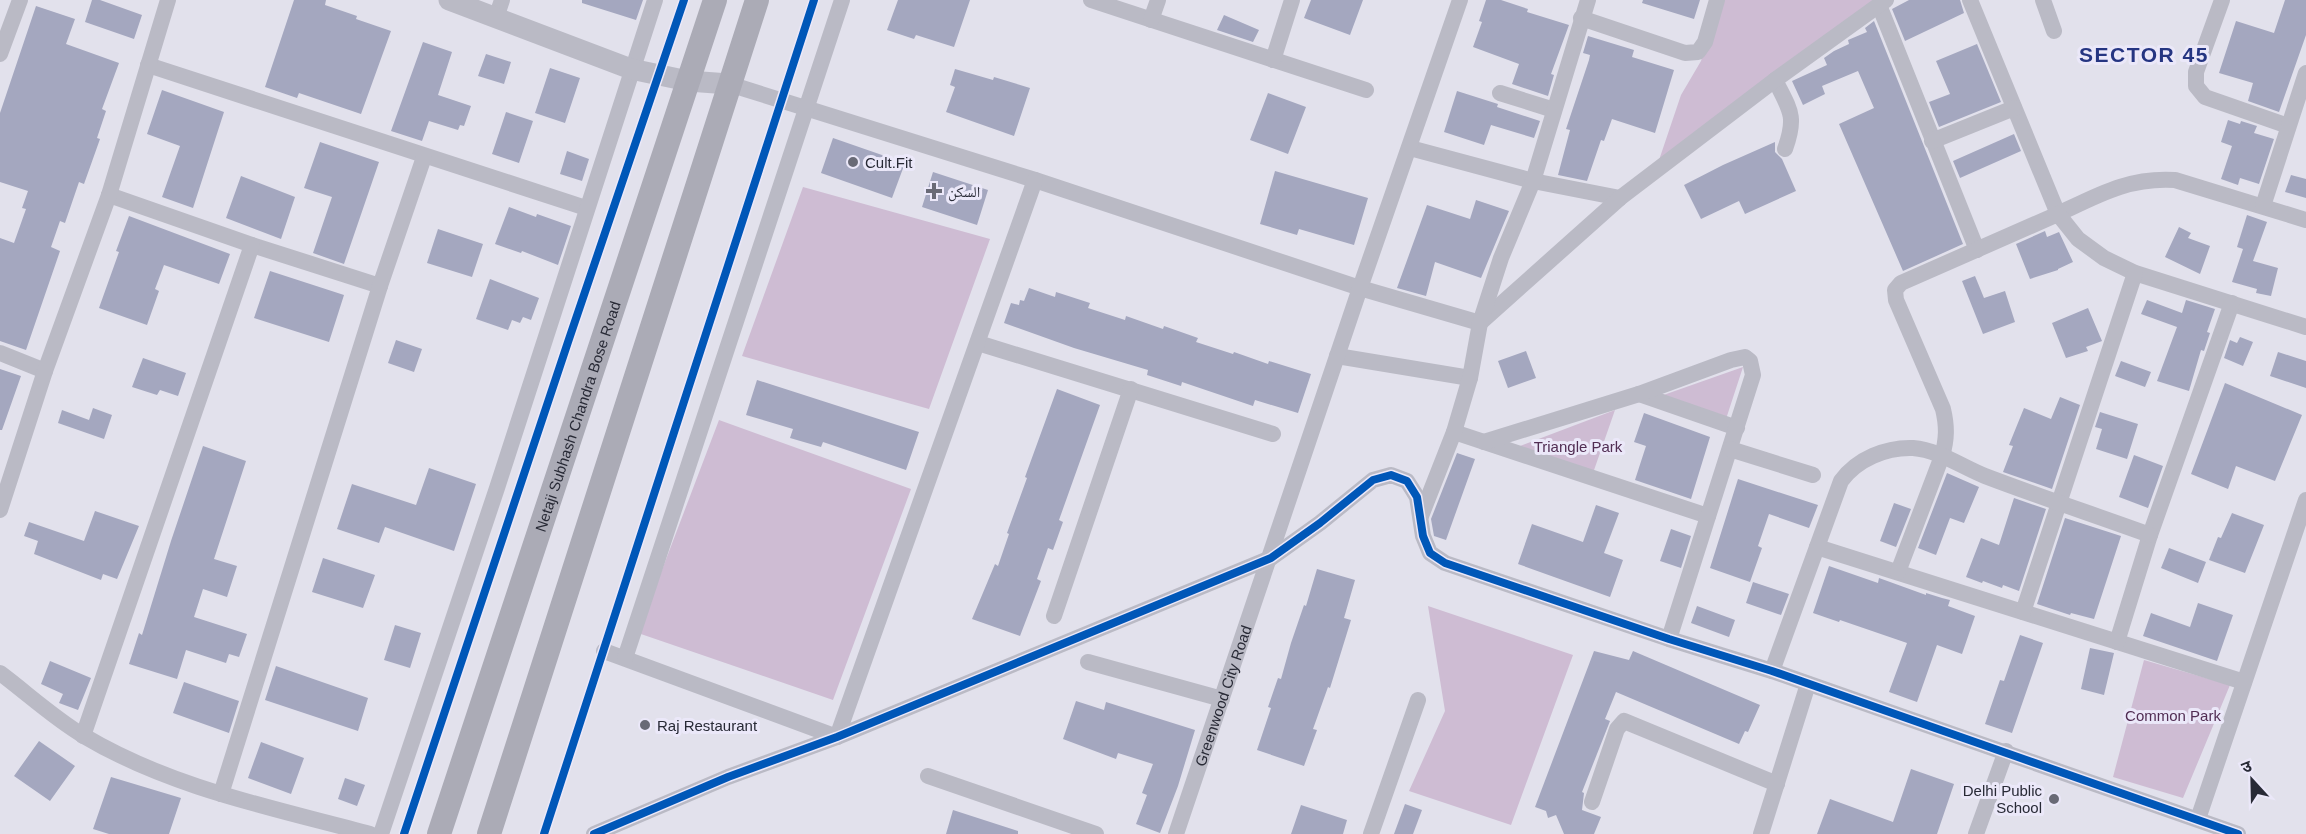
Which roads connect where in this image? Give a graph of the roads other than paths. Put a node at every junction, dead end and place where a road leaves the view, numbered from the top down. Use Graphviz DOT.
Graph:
graph roads {
  1 [pos="20,0"];
  2 [pos="168,0"];
  3 [pos="448,0"];
  4 [pos="655,0"];
  5 [pos="715,0"];
  6 [pos="757,0"];
  7 [pos="842,0"];
  8 [pos="1091,0"];
  9 [pos="1158,0"];
  10 [pos="1292,0"];
  11 [pos="1460,0"];
  12 [pos="1588,0"];
  13 [pos="1717,0"];
  14 [pos="1970,0"];
  15 [pos="2043,0"];
  16 [pos="2222,0"];
  17 [pos="1883,3"];
  18 [pos="499,9"];
  19 [pos="1581,18"];
  20 [pos="1151,20"];
  21 [pos="2054,31"];
  22 [pos="0,54"];
  23 [pos="1273,60"];
  24 [pos="148,65"];
  25 [pos="631,69"];
  26 [pos="2306,73"];
  27 [pos="1775,80"];
  28 [pos="688,81"];
  29 [pos="729,84"];
  30 [pos="1366,90"];
  31 [pos="1500,93"];
  32 [pos="807,108"];
  33 [pos="2014,108"];
  34 [pos="1554,110"];
  35 [pos="2288,126"];
  36 [pos="1932,141"];
  37 [pos="1410,147"];
  38 [pos="1785,149"];
  39 [pos="424,157"];
  40 [pos="1035,180"];
  41 [pos="1533,181"];
  42 [pos="109,195"];
  43 [pos="1620,198"];
  44 [pos="2263,206"];
  45 [pos="586,208"];
  46 [pos="2058,214"];
  47 [pos="2306,220"];
  48 [pos="252,245"];
  49 [pos="1977,250"];
  50 [pos="2135,273"];
  51 [pos="380,286"];
  52 [pos="1360,288"];
  53 [pos="2232,303"];
  54 [pos="1480,323"];
  55 [pos="2306,327"];
  56 [pos="978,343"];
  57 [pos="0,353"];
  58 [pos="1338,356"];
  59 [pos="45,371"];
  60 [pos="1470,378"];
  61 [pos="1131,389"];
  62 [pos="1639,394"];
  63 [pos="1737,428"];
  64 [pos="1454,432"];
  65 [pos="1273,434"];
  66 [pos="1484,442"];
  67 [pos="1730,449"];
  68 [pos="1942,456"];
  69 [pos="1813,475"];
  70 [pos="2306,500"];
  71 [pos="2059,503"];
  72 [pos="0,508"];
  73 [pos="1421,516"];
  74 [pos="1708,516"];
  75 [pos="2150,535"];
  76 [pos="1817,547"];
  77 [pos="1271,558"];
  78 [pos="1898,572"];
  79 [pos="2024,612"];
  80 [pos="1054,616"];
  81 [pos="1669,639"];
  82 [pos="2117,642"];
  83 [pos="604,651"];
  84 [pos="625,658"];
  85 [pos="1088,662"];
  86 [pos="1773,671"];
  87 [pos="0,673"];
  88 [pos="2244,682"];
  89 [pos="1808,684"];
  90 [pos="1222,699"];
  91 [pos="1418,700"];
  92 [pos="83,736"];
  93 [pos="837,737"];
  94 [pos="2006,751"];
  95 [pos="928,776"];
  96 [pos="1777,784"];
  97 [pos="221,794"];
  98 [pos="1592,802"];
  99 [pos="2198,819"];
  100 [pos="370,834"];
  101 [pos="381,834"];
  102 [pos="439,834"];
  103 [pos="489,834"];
  104 [pos="594,834"];
  105 [pos="1096,834"];
  106 [pos="1176,834"];
  107 [pos="1371,834"];
  108 [pos="1761,834"];
  109 [pos="1976,834"];
  110 [pos="2238,834"];
  1 -- 22 [label="street"];
  2 -- 24 [label="street"];
  3 -- 18 [label="street"];
  4 -- 25 [label="street"];
  5 -- 28 [label="main road, Netaji Subhash Chandra Bose Road"];
  6 -- 29 [label="main road"];
  7 -- 32 [label="street"];
  8 -- 20 [label="street"];
  9 -- 20 [label="street"];
  10 -- 23 [label="street"];
  11 -- 37 [label="street, Greenwood City Road"];
  12 -- 19 [label="street"];
  13 -- 19 [label="street"];
  14 -- 33 [label="street"];
  15 -- 21 [label="street"];
  16 -- 35 [label="street"];
  17 -- 27 [label="street"];
  17 -- 36 [label="street"];
  18 -- 25 [label="street"];
  19 -- 34 [label="street"];
  20 -- 23 [label="street"];
  23 -- 30 [label="street"];
  24 -- 39 [label="street"];
  24 -- 42 [label="street"];
  25 -- 28 [label="street"];
  25 -- 45 [label="street"];
  26 -- 35 [label="street"];
  27 -- 38 [label="street"];
  27 -- 43 [label="street"];
  28 -- 29 [label="street"];
  28 -- 102 [label="main road, Netaji Subhash Chandra Bose Road"];
  29 -- 32 [label="street"];
  29 -- 103 [label="main road"];
  31 -- 34 [label="street"];
  32 -- 40 [label="street"];
  32 -- 84 [label="street"];
  33 -- 36 [label="street"];
  33 -- 46 [label="street"];
  34 -- 41 [label="street"];
  35 -- 44 [label="street"];
  36 -- 49 [label="street"];
  37 -- 41 [label="street"];
  37 -- 52 [label="street, Greenwood City Road"];
  39 -- 45 [label="street"];
  39 -- 51 [label="street"];
  40 -- 52 [label="street"];
  40 -- 56 [label="street"];
  41 -- 43 [label="street"];
  41 -- 54 [label="street"];
  42 -- 48 [label="street"];
  42 -- 59 [label="street"];
  43 -- 54 [label="street"];
  44 -- 46 [label="street"];
  44 -- 47 [label="street"];
  45 -- 101 [label="street"];
  46 -- 49 [label="street"];
  46 -- 50 [label="street"];
  48 -- 51 [label="street"];
  48 -- 92 [label="street"];
  49 -- 68 [label="street"];
  50 -- 53 [label="street"];
  50 -- 71 [label="street"];
  51 -- 97 [label="street"];
  52 -- 54 [label="street"];
  52 -- 58 [label="street, Greenwood City Road"];
  53 -- 55 [label="street"];
  53 -- 75 [label="street"];
  54 -- 60 [label="street"];
  56 -- 61 [label="street"];
  56 -- 93 [label="street"];
  57 -- 59 [label="street"];
  58 -- 60 [label="street"];
  58 -- 77 [label="street, Greenwood City Road"];
  59 -- 72 [label="street"];
  60 -- 64 [label="street"];
  61 -- 65 [label="street"];
  61 -- 80 [label="street"];
  62 -- 63 [label="street"];
  62 -- 63 [label="street"];
  62 -- 66 [label="street"];
  63 -- 67 [label="street"];
  64 -- 66 [label="street"];
  64 -- 73 [label="street"];
  66 -- 74 [label="street"];
  67 -- 69 [label="street"];
  67 -- 74 [label="street"];
  68 -- 71 [label="street"];
  68 -- 76 [label="street"];
  68 -- 78 [label="street"];
  70 -- 88 [label="street"];
  71 -- 75 [label="street"];
  71 -- 79 [label="street"];
  73 -- 77 [label="street"];
  73 -- 81 [label="street"];
  74 -- 81 [label="street"];
  75 -- 82 [label="street"];
  76 -- 78 [label="street"];
  76 -- 86 [label="street"];
  77 -- 90 [label="street, Greenwood City Road"];
  77 -- 93 [label="street"];
  78 -- 79 [label="street"];
  79 -- 82 [label="street"];
  81 -- 86 [label="street"];
  82 -- 88 [label="street"];
  83 -- 84 [label="street"];
  84 -- 93 [label="street"];
  85 -- 90 [label="street"];
  86 -- 89 [label="street"];
  87 -- 92 [label="street"];
  88 -- 99 [label="street"];
  89 -- 94 [label="street"];
  89 -- 96 [label="street"];
  90 -- 106 [label="street, Greenwood City Road"];
  91 -- 107 [label="street"];
  92 -- 97 [label="street"];
  93 -- 104 [label="street"];
  94 -- 99 [label="street"];
  94 -- 109 [label="street"];
  95 -- 105 [label="street"];
  96 -- 98 [label="street"];
  96 -- 108 [label="street"];
  97 -- 100 [label="street"];
  99 -- 110 [label="street"];
}
